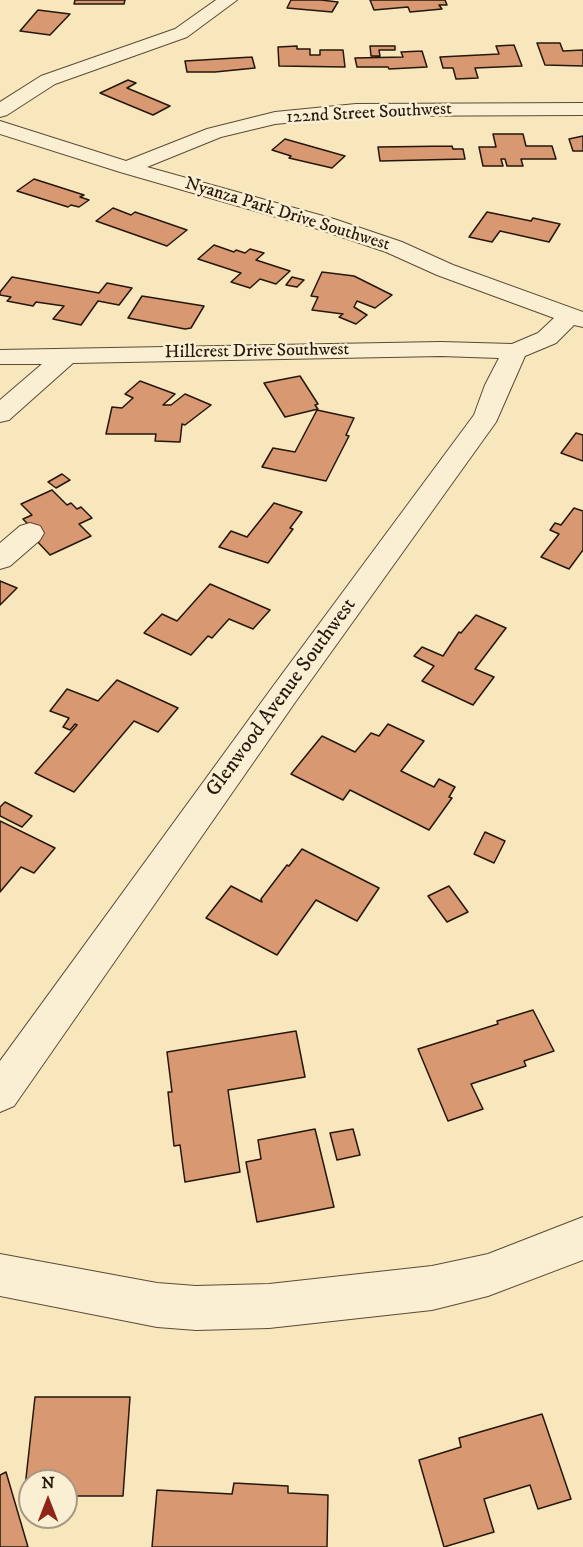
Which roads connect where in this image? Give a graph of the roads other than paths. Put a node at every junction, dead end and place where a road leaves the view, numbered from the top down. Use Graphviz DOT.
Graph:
graph roads {
  1 [pos="228,0"];
  2 [pos="583,109"];
  3 [pos="0,111"];
  4 [pos="0,127"];
  5 [pos="127,168"];
  6 [pos="576,318"];
  7 [pos="515,351"];
  8 [pos="66,356"];
  9 [pos="0,357"];
  10 [pos="0,414"];
  11 [pos="30,533"];
  12 [pos="0,559"];
  13 [pos="0,1093"];
  14 [pos="583,1238"];
  15 [pos="0,1275"];
  1 -- 3 [label="street"];
  2 -- 5 [label="street, 122nd Street Southwest"];
  4 -- 5 [label="street, Nyanza Park Drive Southwest"];
  5 -- 6 [label="street, Nyanza Park Drive Southwest"];
  6 -- 7 [label="street"];
  7 -- 8 [label="street, Hillcrest Drive Southwest"];
  7 -- 13 [label="street, Glenwood Avenue Southwest"];
  8 -- 9 [label="street, Hillcrest Drive Southwest"];
  8 -- 10 [label="street"];
  11 -- 12 [label="street"];
  14 -- 15 [label="street"];
}
